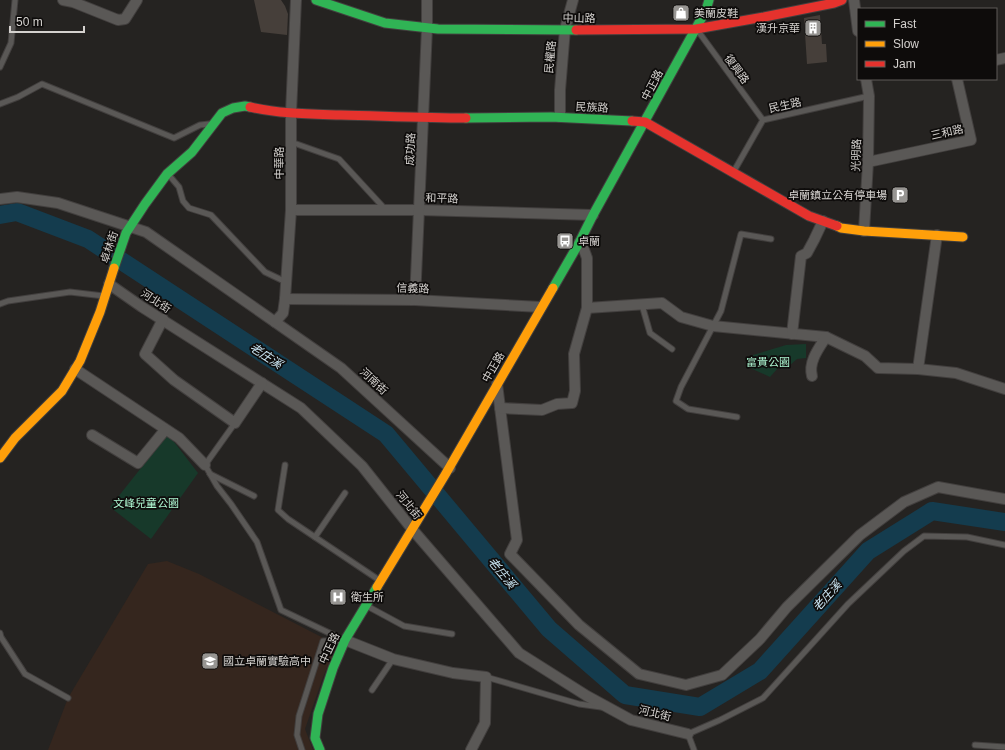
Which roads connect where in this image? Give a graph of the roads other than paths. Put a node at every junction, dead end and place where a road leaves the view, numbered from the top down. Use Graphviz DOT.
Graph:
graph roads {
  1 [pos="16,0"];
  2 [pos="63,0"];
  3 [pos="137,0"];
  4 [pos="296,0"];
  5 [pos="316,0"];
  6 [pos="427,0"];
  7 [pos="573,0"];
  8 [pos="709,0"];
  9 [pos="842,0"];
  10 [pos="854,0"];
  11 [pos="857,23"];
  12 [pos="427,28"];
  13 [pos="565,29"];
  14 [pos="696,29"];
  15 [pos="0,65"];
  16 [pos="866,80"];
  17 [pos="957,80"];
  18 [pos="869,96"];
  19 [pos="0,104"];
  20 [pos="291,113"];
  21 [pos="560,117"];
  22 [pos="424,118"];
  23 [pos="763,120"];
  24 [pos="645,122"];
  25 [pos="213,124"];
  26 [pos="291,142"];
  27 [pos="868,162"];
  28 [pos="734,172"];
  29 [pos="167,174"];
  30 [pos="0,199"];
  31 [pos="291,210"];
  32 [pos="386,210"];
  33 [pos="419,210"];
  34 [pos="593,215"];
  35 [pos="823,221"];
  36 [pos="130,227"];
  37 [pos="864,231"];
  38 [pos="937,235"];
  39 [pos="963,237"];
  40 [pos="771,238"];
  41 [pos="579,243"];
  42 [pos="286,282"];
  43 [pos="109,284"];
  44 [pos="105,296"];
  45 [pos="285,299"];
  46 [pos="415,300"];
  47 [pos="0,304"];
  48 [pos="642,305"];
  49 [pos="541,307"];
  50 [pos="586,308"];
  51 [pos="163,320"];
  52 [pos="275,322"];
  53 [pos="714,326"];
  54 [pos="792,334"];
  55 [pos="826,337"];
  56 [pos="672,349"];
  57 [pos="918,369"];
  58 [pos="75,370"];
  59 [pos="812,376"];
  60 [pos="262,383"];
  61 [pos="497,384"];
  62 [pos="1005,389"];
  63 [pos="500,408"];
  64 [pos="737,417"];
  65 [pos="235,423"];
  66 [pos="165,430"];
  67 [pos="92,435"];
  68 [pos="0,458"];
  69 [pos="285,464"];
  70 [pos="205,465"];
  71 [pos="447,471"];
  72 [pos="210,474"];
  73 [pos="345,493"];
  74 [pos="254,496"];
  75 [pos="1005,499"];
  76 [pos="412,529"];
  77 [pos="315,537"];
  78 [pos="1005,545"];
  79 [pos="381,581"];
  80 [pos="366,606"];
  81 [pos="0,633"];
  82 [pos="452,634"];
  83 [pos="345,640"];
  84 [pos="393,659"];
  85 [pos="486,677"];
  86 [pos="372,690"];
  87 [pos="68,698"];
  88 [pos="608,708"];
  89 [pos="688,734"];
  90 [pos="975,745"];
  91 [pos="1005,747"];
  92 [pos="302,750"];
  93 [pos="320,750"];
  94 [pos="471,750"];
  95 [pos="694,750"];
  1 -- 15 [label="lane"];
  2 -- 3 [label="street"];
  4 -- 20 [label="street, 中華路"];
  5 -- 12 [label="street, 中山路"];
  6 -- 12 [label="street, 成功路"];
  7 -- 13 [label="street, 民權路"];
  8 -- 14 [label="street, 中正路"];
  9 -- 14 [label="street, 中山路"];
  10 -- 11 [label="street"];
  12 -- 13 [label="street, 中山路"];
  12 -- 22 [label="street, 成功路"];
  13 -- 14 [label="street, 中山路"];
  13 -- 21 [label="street, 民權路"];
  14 -- 23 [label="lane, 復興路"];
  14 -- 24 [label="street, 中正路"];
  16 -- 18 [label="street, 光明路"];
  17 -- 27 [label="street, 三和路"];
  18 -- 23 [label="lane, 民生路"];
  18 -- 27 [label="street, 光明路"];
  19 -- 25 [label="lane"];
  20 -- 22 [label="street, 民族路"];
  20 -- 25 [label="street, 卓林街"];
  20 -- 26 [label="street, 中華路"];
  21 -- 22 [label="street, 民族路"];
  21 -- 24 [label="street, 民族路"];
  22 -- 33 [label="street, 成功路"];
  23 -- 28 [label="lane, 民生路"];
  24 -- 28 [label="street, 民族路"];
  24 -- 34 [label="street, 中正路"];
  25 -- 29 [label="street, 卓林街"];
  26 -- 31 [label="street, 中華路"];
  26 -- 32 [label="lane"];
  27 -- 37 [label="street, 光明路"];
  28 -- 35 [label="street, 民族路"];
  29 -- 36 [label="street, 卓林街"];
  29 -- 42 [label="lane"];
  30 -- 36 [label="street, 河南街"];
  31 -- 32 [label="street, 和平路"];
  31 -- 42 [label="street, 中華路"];
  32 -- 33 [label="street, 和平路"];
  33 -- 34 [label="street, 和平路"];
  33 -- 46 [label="street, 成功路"];
  34 -- 41 [label="street, 中正路"];
  35 -- 37 [label="street, 民族路"];
  35 -- 54 [label="street"];
  36 -- 43 [label="street, 卓林街"];
  36 -- 52 [label="street, 河南街"];
  37 -- 38 [label="street, 民族路"];
  38 -- 39 [label="street, 民族路"];
  38 -- 57 [label="street"];
  40 -- 53 [label="lane"];
  41 -- 49 [label="street, 中正路"];
  41 -- 50 [label="street"];
  42 -- 45 [label="street, 中華路"];
  43 -- 44 [label="street, 卓林街"];
  43 -- 51 [label="street, 河北街"];
  44 -- 47 [label="lane"];
  44 -- 58 [label="street, 卓林街"];
  45 -- 46 [label="street, 信義路"];
  45 -- 52 [label="street, 中華路"];
  46 -- 49 [label="street, 信義路"];
  48 -- 50 [label="street"];
  48 -- 53 [label="street"];
  48 -- 56 [label="lane"];
  49 -- 61 [label="street, 中正路"];
  50 -- 63 [label="street"];
  51 -- 60 [label="street, 河北街"];
  51 -- 65 [label="street"];
  52 -- 71 [label="street, 河南街"];
  53 -- 54 [label="street"];
  53 -- 64 [label="lane"];
  54 -- 55 [label="street"];
  55 -- 57 [label="street"];
  55 -- 59 [label="street"];
  57 -- 62 [label="street"];
  58 -- 66 [label="street"];
  58 -- 68 [label="street, 卓林街"];
  60 -- 65 [label="street"];
  60 -- 76 [label="street, 河北街"];
  61 -- 63 [label="street"];
  61 -- 71 [label="street, 中正路"];
  63 -- 75 [label="street"];
  65 -- 70 [label="lane"];
  66 -- 67 [label="street"];
  66 -- 70 [label="street"];
  69 -- 77 [label="lane"];
  70 -- 72 [label="lane"];
  71 -- 76 [label="street, 中正路"];
  72 -- 74 [label="lane"];
  72 -- 83 [label="lane"];
  73 -- 77 [label="lane"];
  76 -- 79 [label="street, 中正路"];
  76 -- 88 [label="street, 河北街"];
  77 -- 79 [label="lane"];
  78 -- 89 [label="lane"];
  79 -- 80 [label="street, 中正路"];
  80 -- 82 [label="lane"];
  80 -- 83 [label="street, 中正路"];
  81 -- 87 [label="lane"];
  83 -- 84 [label="street"];
  83 -- 92 [label="lane"];
  83 -- 93 [label="street, 中正路"];
  84 -- 85 [label="street"];
  84 -- 86 [label="lane"];
  85 -- 88 [label="lane"];
  85 -- 94 [label="street"];
  88 -- 89 [label="street, 河北街"];
  89 -- 95 [label="lane"];
  90 -- 91 [label="lane"];
}
